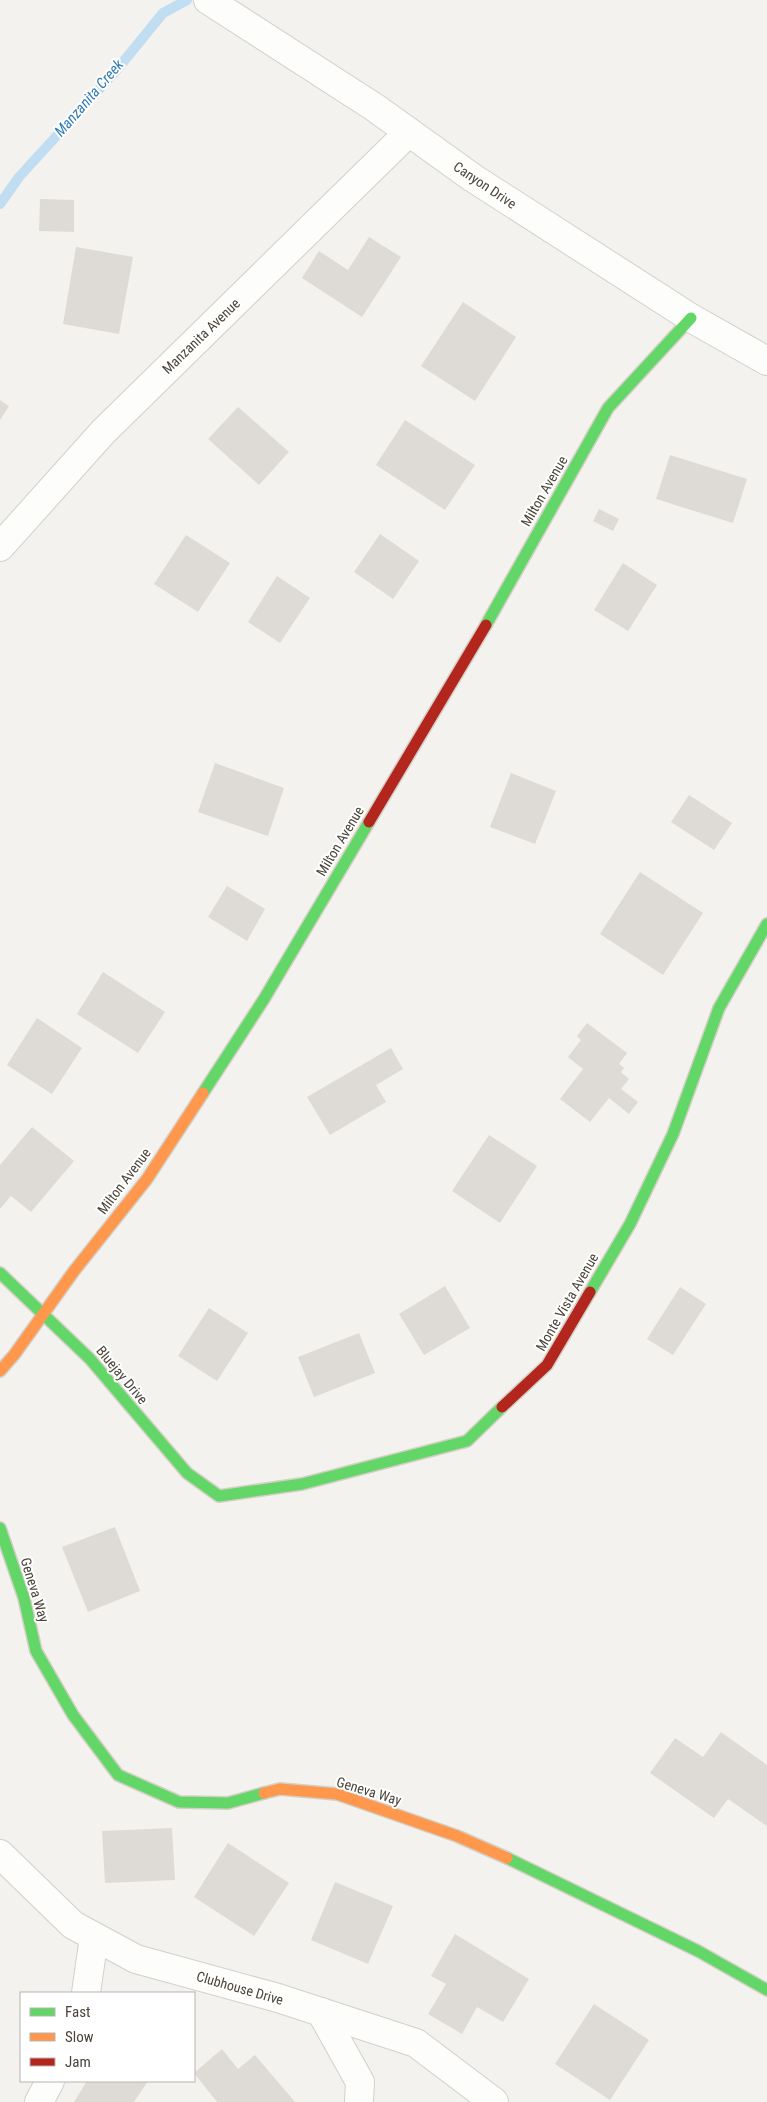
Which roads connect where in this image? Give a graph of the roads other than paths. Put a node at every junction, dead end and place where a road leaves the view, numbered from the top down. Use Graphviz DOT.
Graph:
graph roads {
  1 [pos="208,0"];
  2 [pos="409,132"];
  3 [pos="691,318"];
  4 [pos="767,361"];
  5 [pos="0,547"];
  6 [pos="767,924"];
  7 [pos="0,1273"];
  8 [pos="44,1314"];
  9 [pos="0,1371"];
  10 [pos="219,1496"];
  11 [pos="0,1528"];
  12 [pos="0,1854"];
  13 [pos="94,1937"];
  14 [pos="767,1990"];
  15 [pos="86,1992"];
  16 [pos="321,2012"];
  17 [pos="49,2082"];
  18 [pos="39,2102"];
  19 [pos="359,2102"];
  20 [pos="494,2102"];
  1 -- 2 [label="street, Canyon Drive"];
  2 -- 3 [label="street, Canyon Drive"];
  2 -- 5 [label="street, Manzanita Avenue"];
  3 -- 4 [label="street, Canyon Drive"];
  3 -- 8 [label="street, Milton Avenue"];
  6 -- 10 [label="street, Monte Vista Avenue"];
  7 -- 8 [label="street, Bluejay Drive"];
  8 -- 9 [label="street, Milton Avenue"];
  8 -- 10 [label="street, Bluejay Drive"];
  11 -- 14 [label="street, Geneva Way"];
  12 -- 13 [label="street, Clubhouse Drive"];
  13 -- 15 [label="street"];
  13 -- 16 [label="street, Clubhouse Drive"];
  16 -- 19 [label="street"];
  16 -- 20 [label="street, Clubhouse Drive"];
  17 -- 18 [label="street"];
}
